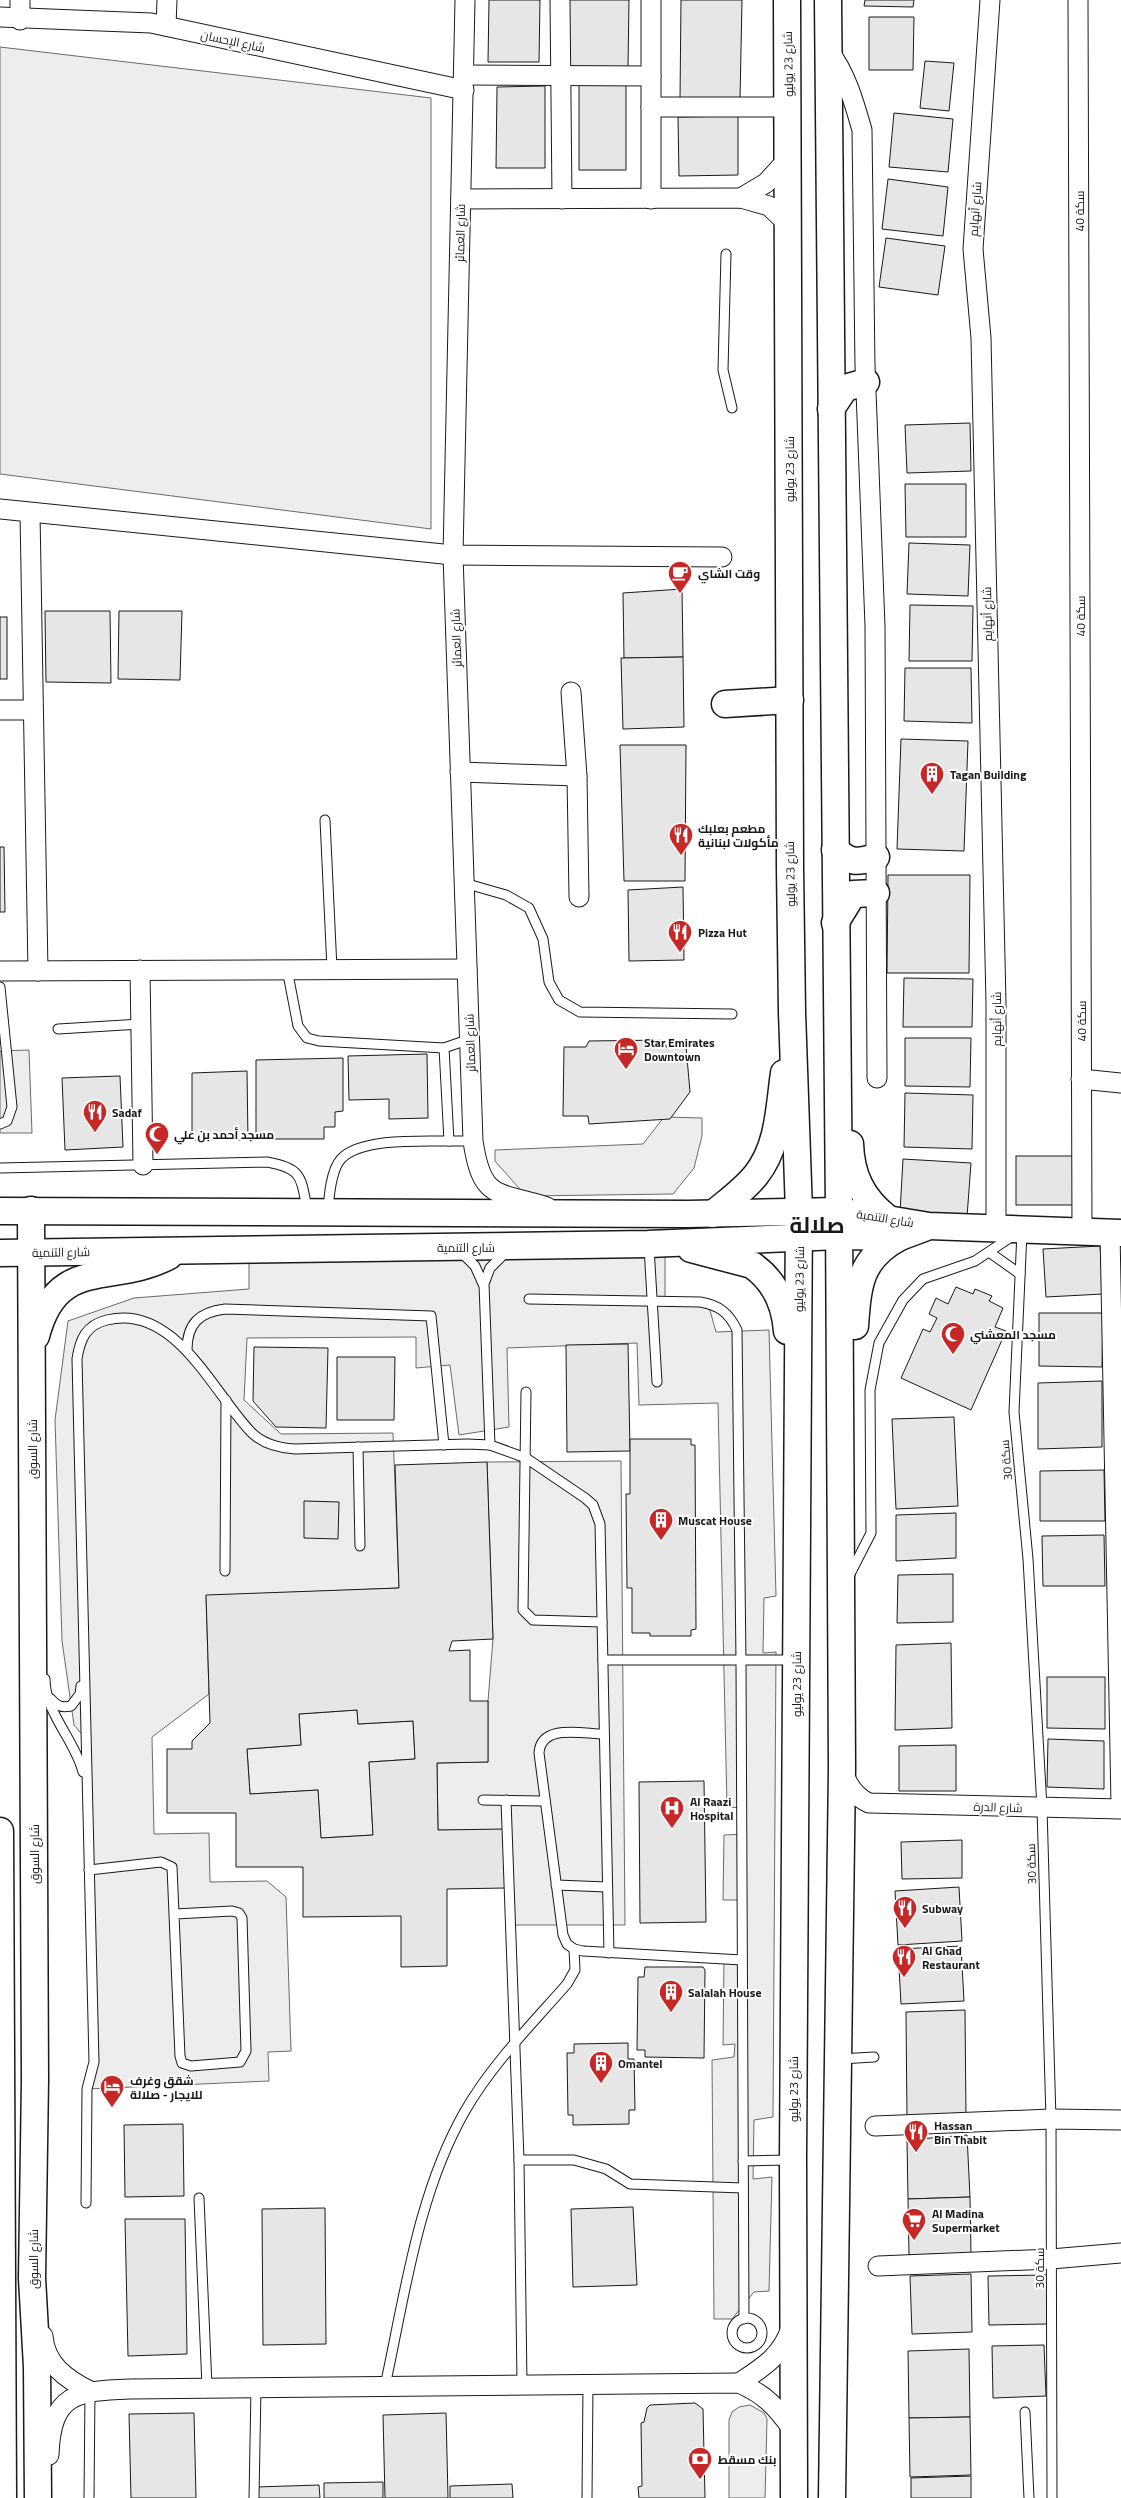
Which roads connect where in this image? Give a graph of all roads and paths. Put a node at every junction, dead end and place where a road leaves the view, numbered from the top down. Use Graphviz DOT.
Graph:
graph roads {
  1 [pos="20,0"];
  2 [pos="167,0"];
  3 [pos="465,0"];
  4 [pos="560,0"];
  5 [pos="651,0"];
  6 [pos="787,0"];
  7 [pos="828,0"];
  8 [pos="990,0"];
  9 [pos="1078,0"];
  10 [pos="0,18"];
  11 [pos="20,20"];
  12 [pos="166,26"];
  13 [pos="828,50"];
  14 [pos="560,75"];
  15 [pos="651,76"];
  16 [pos="464,82"];
  17 [pos="651,107"];
  18 [pos="788,107"];
  19 [pos="789,158"];
  20 [pos="741,198"];
  21 [pos="461,199"];
  22 [pos="562,199"];
  23 [pos="651,199"];
  24 [pos="788,224"];
  25 [pos="726,254"];
  26 [pos="830,347"];
  27 [pos="865,374"];
  28 [pos="732,408"];
  29 [pos="831,409"];
  30 [pos="0,509"];
  31 [pos="30,513"];
  32 [pos="452,555"];
  33 [pos="722,557"];
  34 [pos="571,692"];
  35 [pos="790,700"];
  36 [pos="725,704"];
  37 [pos="0,710"];
  38 [pos="33,710"];
  39 [pos="460,772"];
  40 [pos="577,776"];
  41 [pos="325,820"];
  42 [pos="835,850"];
  43 [pos="876,857"];
  44 [pos="464,883"];
  45 [pos="876,892"];
  46 [pos="579,897"];
  47 [pos="835,924"];
  48 [pos="287,969"];
  49 [pos="332,969"];
  50 [pos="467,969"];
  51 [pos="140,970"];
  52 [pos="0,971"];
  53 [pos="38,971"];
  54 [pos="0,987"];
  55 [pos="792,1012"];
  56 [pos="732,1014"];
  57 [pos="141,1024"];
  58 [pos="58,1029"];
  59 [pos="3,1039"];
  60 [pos="470,1039"];
  61 [pos="444,1048"];
  62 [pos="836,1059"];
  63 [pos="877,1078"];
  64 [pos="1081,1079"];
  65 [pos="1121,1084"];
  66 [pos="0,1124"];
  67 [pos="449,1141"];
  68 [pos="473,1141"];
  69 [pos="143,1165"];
  70 [pos="0,1168"];
  71 [pos="31,1210"];
  72 [pos="0,1211"];
  73 [pos="800,1212"];
  74 [pos="317,1213"];
  75 [pos="569,1213"];
  76 [pos="713,1214"];
  77 [pos="839,1224"];
  78 [pos="893,1227"];
  79 [pos="1022,1230"];
  80 [pos="1082,1232"];
  81 [pos="1115,1233"];
  82 [pos="799,1238"];
  83 [pos="992,1240"];
  84 [pos="677,1243"];
  85 [pos="648,1244"];
  86 [pos="451,1247"];
  87 [pos="517,1247"];
  88 [pos="183,1249"];
  89 [pos="31,1252"];
  90 [pos="0,1253"];
  91 [pos="1020,1274"];
  92 [pos="484,1284"];
  93 [pos="529,1299"];
  94 [pos="652,1300"];
  95 [pos="187,1350"];
  96 [pos="31,1354"];
  97 [pos="658,1382"];
  98 [pos="840,1384"];
  99 [pos="797,1388"];
  100 [pos="526,1392"];
  101 [pos="226,1400"];
  102 [pos="444,1445"];
  103 [pos="490,1446"];
  104 [pos="358,1447"];
  105 [pos="526,1458"];
  106 [pos="360,1546"];
  107 [pos="225,1571"];
  108 [pos="32,1582"];
  109 [pos="841,1592"];
  110 [pos="42,1618"];
  111 [pos="602,1622"];
  112 [pos="603,1660"];
  113 [pos="796,1660"];
  114 [pos="741,1661"];
  115 [pos="1120,1665"];
  116 [pos="45,1668"];
  117 [pos="84,1668"];
  118 [pos="45,1686"];
  119 [pos="604,1734"];
  120 [pos="842,1768"];
  121 [pos="87,1787"];
  122 [pos="482,1800"];
  123 [pos="506,1800"];
  124 [pos="545,1801"];
  125 [pos="875,1803"];
  126 [pos="1121,1804"];
  127 [pos="1042,1808"];
  128 [pos="1121,1809"];
  129 [pos="0,1831"];
  130 [pos="842,1839"];
  131 [pos="89,1870"];
  132 [pos="556,1885"];
  133 [pos="608,1887"];
  134 [pos="175,1914"];
  135 [pos="574,1949"];
  136 [pos="609,1953"];
  137 [pos="742,1960"];
  138 [pos="515,2043"];
  139 [pos="874,2057"];
  140 [pos="838,2059"];
  141 [pos="1051,2119"];
  142 [pos="1121,2120"];
  143 [pos="875,2126"];
  144 [pos="519,2160"];
  145 [pos="793,2160"];
  146 [pos="743,2161"];
  147 [pos="743,2188"];
  148 [pos="199,2198"];
  149 [pos="86,2203"];
  150 [pos="1121,2253"];
  151 [pos="1051,2259"];
  152 [pos="1,2265"];
  153 [pos="878,2266"];
  154 [pos="32,2278"];
  155 [pos="744,2319"];
  156 [pos="793,2320"];
  157 [pos="739,2383"];
  158 [pos="522,2384"];
  159 [pos="588,2384"];
  160 [pos="385,2386"];
  161 [pos="207,2387"];
  162 [pos="256,2388"];
  163 [pos="90,2390"];
  164 [pos="1025,2412"];
  165 [pos="793,2430"];
  166 [pos="3,2498"];
  167 [pos="38,2498"];
  168 [pos="48,2498"];
  169 [pos="89,2498"];
  170 [pos="254,2498"];
  171 [pos="588,2498"];
  172 [pos="794,2498"];
  173 [pos="832,2498"];
  174 [pos="1029,2498"];
  175 [pos="1052,2498"];
  1 -- 11 [label="street"];
  2 -- 12 [label="street"];
  3 -- 16 [label="street, شارع العمائر"];
  4 -- 14 [label="street"];
  5 -- 15 [label="street"];
  6 -- 18 [label="main road, شارع 23 يوليو"];
  7 -- 13 [label="main road"];
  8 -- 83 [label="street, شارع أنهايم"];
  9 -- 64 [label="street, سكة 40"];
  10 -- 11 [label="street, شارع الإحسان"];
  11 -- 12 [label="street, شارع الإحسان"];
  12 -- 16 [label="street, شارع الإحسان"];
  13 -- 26 [label="main road"];
  13 -- 27 [label="street"];
  14 -- 15 [label="street, شارع الإحسان"];
  14 -- 16 [label="street, شارع الإحسان"];
  14 -- 22 [label="street"];
  15 -- 17 [label="street"];
  16 -- 21 [label="street, شارع العمائر"];
  17 -- 18 [label="street"];
  17 -- 23 [label="street"];
  18 -- 19 [label="main road, شارع 23 يوليو"];
  19 -- 20 [label="street"];
  19 -- 24 [label="main road, شارع 23 يوليو"];
  20 -- 23 [label="street"];
  20 -- 24 [label="street"];
  21 -- 22 [label="street"];
  21 -- 32 [label="street, شارع العمائر"];
  22 -- 23 [label="street"];
  24 -- 35 [label="main road, شارع 23 يوليو"];
  25 -- 28 [label="lane"];
  26 -- 27 [label="main road"];
  26 -- 29 [label="main road"];
  27 -- 29 [label="main road"];
  27 -- 43 [label="street"];
  29 -- 42 [label="main road"];
  30 -- 31 [label="street"];
  31 -- 32 [label="street"];
  31 -- 38 [label="street"];
  32 -- 33 [label="street"];
  32 -- 39 [label="street, شارع العمائر"];
  34 -- 40 [label="street"];
  35 -- 36 [label="main road"];
  35 -- 55 [label="main road, شارع 23 يوليو"];
  37 -- 38 [label="street"];
  38 -- 53 [label="street"];
  39 -- 40 [label="street"];
  39 -- 44 [label="street, شارع العمائر"];
  40 -- 46 [label="street"];
  41 -- 49 [label="lane"];
  42 -- 43 [label="main road"];
  42 -- 47 [label="main road"];
  43 -- 45 [label="street"];
  44 -- 50 [label="street, شارع العمائر"];
  44 -- 56 [label="lane"];
  45 -- 47 [label="main road"];
  45 -- 63 [label="street"];
  47 -- 62 [label="main road"];
  48 -- 49 [label="street"];
  48 -- 51 [label="street"];
  48 -- 61 [label="lane"];
  49 -- 50 [label="street"];
  50 -- 60 [label="street, شارع العمائر"];
  51 -- 53 [label="street"];
  51 -- 57 [label="street"];
  52 -- 53 [label="street"];
  54 -- 59 [label="lane"];
  55 -- 73 [label="main road, شارع 23 يوليو"];
  55 -- 76 [label="main road"];
  57 -- 58 [label="lane"];
  57 -- 69 [label="street"];
  59 -- 66 [label="lane"];
  60 -- 61 [label="lane"];
  60 -- 68 [label="street, شارع العمائر"];
  61 -- 67 [label="lane"];
  62 -- 77 [label="main road"];
  62 -- 78 [label="main road"];
  64 -- 65 [label="street"];
  64 -- 80 [label="street, سكة 40"];
  67 -- 68 [label="lane"];
  67 -- 74 [label="lane"];
  68 -- 75 [label="street, شارع العمائر"];
  69 -- 70 [label="lane"];
  69 -- 74 [label="lane"];
  71 -- 72 [label="main road, شارع التنمية"];
  71 -- 74 [label="main road, شارع التنمية"];
  71 -- 89 [label="main road, شارع السوق"];
  73 -- 76 [label="main road, شارع التنمية"];
  73 -- 77 [label="main road, شارع التنمية"];
  73 -- 82 [label="main road, شارع 23 يوليو"];
  74 -- 75 [label="main road, شارع التنمية"];
  75 -- 76 [label="main road, شارع التنمية"];
  77 -- 78 [label="main road, شارع التنمية"];
  77 -- 82 [label="main road, شارع التنمية"];
  77 -- 98 [label="main road"];
  78 -- 83 [label="main road, شارع التنمية"];
  78 -- 98 [label="main road"];
  79 -- 80 [label="main road, شارع التنمية"];
  79 -- 83 [label="main road, شارع التنمية"];
  79 -- 91 [label="lane, سكة 30"];
  80 -- 81 [label="main road, شارع التنمية"];
  81 -- 115 [label="street"];
  82 -- 84 [label="main road, شارع التنمية"];
  82 -- 99 [label="main road, شارع 23 يوليو"];
  83 -- 91 [label="lane"];
  83 -- 109 [label="lane"];
  84 -- 85 [label="main road, شارع التنمية"];
  84 -- 99 [label="main road"];
  85 -- 87 [label="main road, شارع التنمية"];
  85 -- 94 [label="lane"];
  86 -- 87 [label="main road, شارع التنمية"];
  86 -- 88 [label="main road, شارع التنمية"];
  86 -- 92 [label="lane"];
  87 -- 92 [label="lane"];
  88 -- 89 [label="main road, شارع التنمية"];
  88 -- 96 [label="main road"];
  89 -- 90 [label="main road, شارع التنمية"];
  89 -- 96 [label="main road, شارع السوق"];
  91 -- 127 [label="lane, سكة 30"];
  92 -- 103 [label="lane"];
  93 -- 94 [label="lane"];
  94 -- 97 [label="lane"];
  94 -- 114 [label="lane"];
  95 -- 101 [label="lane"];
  95 -- 102 [label="lane"];
  95 -- 117 [label="lane"];
  96 -- 108 [label="main road, شارع السوق"];
  98 -- 109 [label="main road"];
  99 -- 113 [label="main road, شارع 23 يوليو"];
  100 -- 105 [label="lane"];
  101 -- 104 [label="lane"];
  101 -- 107 [label="lane"];
  102 -- 103 [label="lane"];
  102 -- 104 [label="lane"];
  103 -- 105 [label="lane"];
  104 -- 106 [label="lane"];
  105 -- 111 [label="lane"];
  105 -- 111 [label="lane"];
  108 -- 110 [label="lane"];
  108 -- 154 [label="main road, شارع السوق"];
  109 -- 120 [label="main road"];
  111 -- 112 [label="lane"];
  112 -- 114 [label="lane"];
  112 -- 119 [label="lane"];
  113 -- 114 [label="lane"];
  113 -- 145 [label="main road, شارع 23 يوليو"];
  114 -- 137 [label="lane"];
  115 -- 126 [label="street"];
  116 -- 118 [label="lane"];
  117 -- 118 [label="lane"];
  117 -- 121 [label="lane"];
  118 -- 121 [label="lane"];
  119 -- 124 [label="lane"];
  119 -- 133 [label="lane"];
  120 -- 125 [label="street, شارع الدرة"];
  120 -- 130 [label="main road"];
  121 -- 131 [label="lane"];
  122 -- 123 [label="lane"];
  123 -- 124 [label="lane"];
  123 -- 138 [label="lane"];
  124 -- 132 [label="lane"];
  125 -- 127 [label="street, شارع الدرة"];
  125 -- 130 [label="street, شارع الدرة"];
  127 -- 128 [label="street, شارع الدرة"];
  127 -- 141 [label="lane, سكة 30"];
  129 -- 152 [label="main road"];
  130 -- 140 [label="main road"];
  131 -- 134 [label="lane"];
  131 -- 149 [label="lane"];
  132 -- 133 [label="lane"];
  132 -- 135 [label="lane"];
  133 -- 136 [label="lane"];
  134 -- 134 [label="lane"];
  135 -- 136 [label="lane"];
  135 -- 138 [label="lane"];
  136 -- 137 [label="lane"];
  137 -- 146 [label="lane"];
  138 -- 144 [label="lane"];
  138 -- 160 [label="lane"];
  139 -- 140 [label="lane"];
  140 -- 173 [label="main road"];
  141 -- 142 [label="street"];
  141 -- 143 [label="street"];
  141 -- 151 [label="lane, سكة 30"];
  144 -- 147 [label="lane"];
  144 -- 158 [label="lane"];
  145 -- 146 [label="lane"];
  145 -- 156 [label="main road, شارع 23 يوليو"];
  146 -- 147 [label="lane"];
  147 -- 155 [label="lane"];
  148 -- 161 [label="lane"];
  150 -- 151 [label="street"];
  151 -- 153 [label="street"];
  151 -- 175 [label="lane, سكة 30"];
  152 -- 166 [label="main road"];
  154 -- 163 [label="street"];
  154 -- 167 [label="main road, شارع السوق"];
  156 -- 157 [label="street"];
  156 -- 165 [label="main road, شارع 23 يوليو"];
  157 -- 159 [label="street"];
  157 -- 165 [label="street"];
  158 -- 159 [label="street"];
  158 -- 160 [label="street"];
  159 -- 171 [label="lane"];
  160 -- 162 [label="street"];
  161 -- 162 [label="street"];
  161 -- 163 [label="street"];
  162 -- 170 [label="lane"];
  163 -- 168 [label="street"];
  163 -- 169 [label="lane"];
  164 -- 174 [label="lane"];
  165 -- 172 [label="main road, شارع 23 يوليو"];
}
